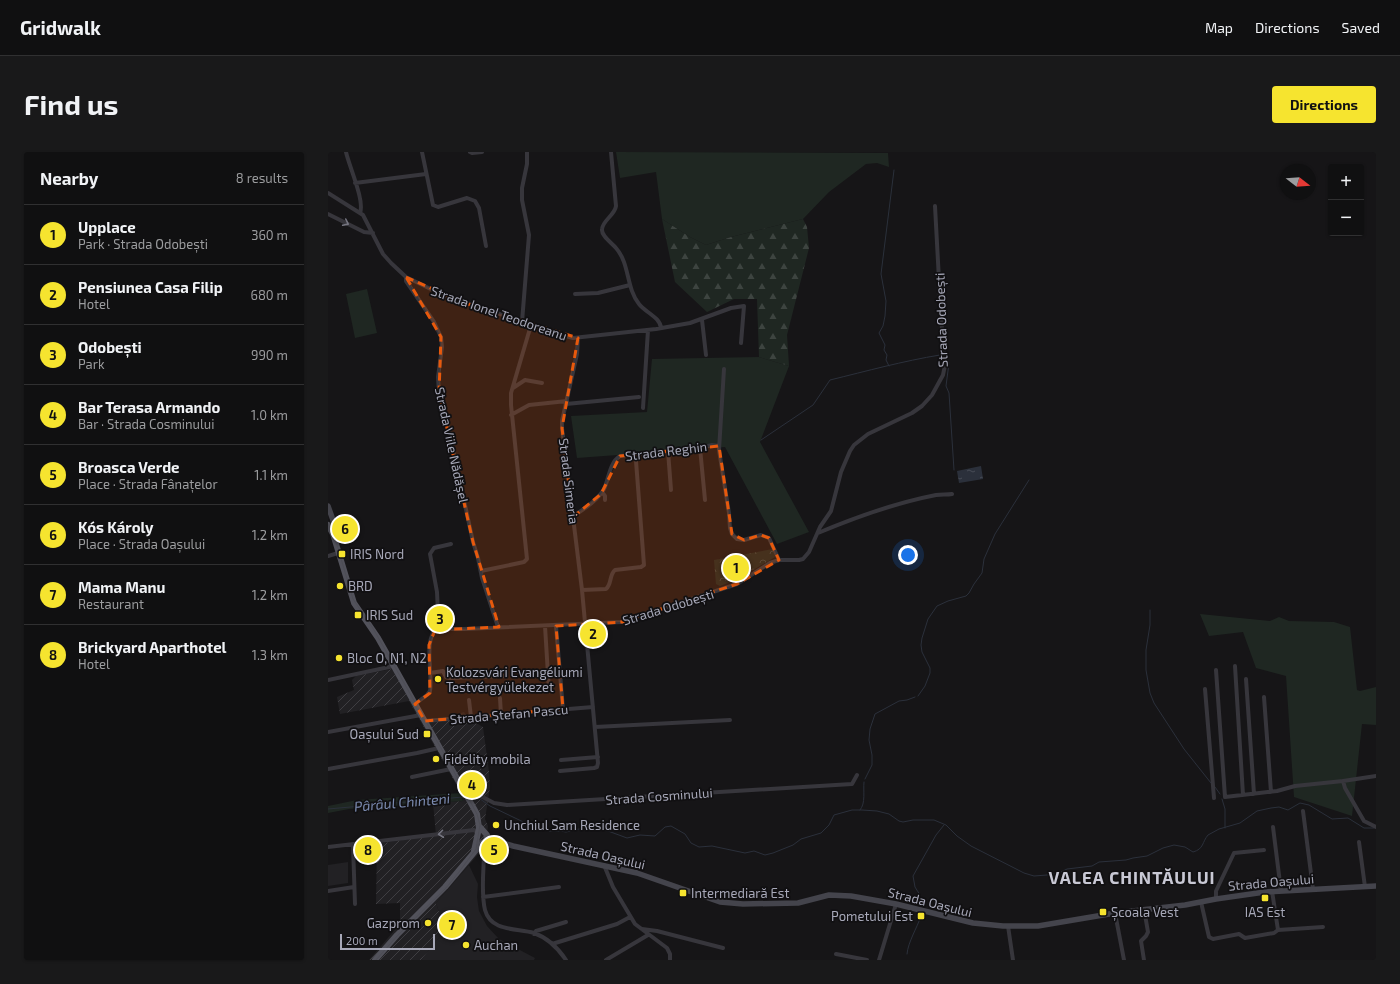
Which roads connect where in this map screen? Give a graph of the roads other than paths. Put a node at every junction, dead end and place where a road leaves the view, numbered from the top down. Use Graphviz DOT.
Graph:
graph roads {
  1 [pos="346,152"];
  2 [pos="422,152"];
  3 [pos="470,152"];
  4 [pos="482,152"];
  5 [pos="527,152"];
  6 [pos="611,152"];
  7 [pos="426,174"];
  8 [pos="355,184"];
  9 [pos="328,193"];
  10 [pos="935,206"];
  11 [pos="360,213"];
  12 [pos="328,214"];
  13 [pos="373,233"];
  14 [pos="486,246"];
  15 [pos="406,277"];
  16 [pos="630,285"];
  17 [pos="575,294"];
  18 [pos="702,320"];
  19 [pos="522,322"];
  20 [pos="531,325"];
  21 [pos="661,328"];
  22 [pos="648,330"];
  23 [pos="578,338"];
  24 [pos="741,343"];
  25 [pos="706,355"];
  26 [pos="724,369"];
  27 [pos="542,383"];
  28 [pos="513,388"];
  29 [pos="639,397"];
  30 [pos="567,403"];
  31 [pos="643,408"];
  32 [pos="511,415"];
  33 [pos="719,446"];
  34 [pos="700,448"];
  35 [pos="668,451"];
  36 [pos="634,456"];
  37 [pos="671,490"];
  38 [pos="602,492"];
  39 [pos="952,494"];
  40 [pos="605,500"];
  41 [pos="705,500"];
  42 [pos="328,506"];
  43 [pos="573,516"];
  44 [pos="332,517"];
  45 [pos="328,524"];
  46 [pos="818,533"];
  47 [pos="335,542"];
  48 [pos="451,544"];
  49 [pos="338,554"];
  50 [pos="328,556"];
  51 [pos="779,560"];
  52 [pos="481,571"];
  53 [pos="582,590"];
  54 [pos="585,625"];
  55 [pos="545,626"];
  56 [pos="556,626"];
  57 [pos="498,627"];
  58 [pos="435,630"];
  59 [pos="394,666"];
  60 [pos="1235,666"];
  61 [pos="1216,670"];
  62 [pos="430,673"];
  63 [pos="504,676"];
  64 [pos="1246,679"];
  65 [pos="328,680"];
  66 [pos="1205,689"];
  67 [pos="549,691"];
  68 [pos="1264,697"];
  69 [pos="500,698"];
  70 [pos="469,700"];
  71 [pos="415,704"];
  72 [pos="593,707"];
  73 [pos="563,709"];
  74 [pos="501,715"];
  75 [pos="472,717"];
  76 [pos="423,718"];
  77 [pos="730,720"];
  78 [pos="595,727"];
  79 [pos="328,732"];
  80 [pos="439,748"];
  81 [pos="598,758"];
  82 [pos="561,760"];
  83 [pos="451,769"];
  84 [pos="328,770"];
  85 [pos="560,771"];
  86 [pos="857,775"];
  87 [pos="1376,776"];
  88 [pos="412,778"];
  89 [pos="1343,782"];
  90 [pos="462,787"];
  91 [pos="1271,792"];
  92 [pos="1254,794"];
  93 [pos="1243,795"];
  94 [pos="1214,798"];
  95 [pos="1303,811"];
  96 [pos="1273,827"];
  97 [pos="1375,827"];
  98 [pos="482,836"];
  99 [pos="1359,842"];
  100 [pos="353,845"];
  101 [pos="328,847"];
  102 [pos="475,850"];
  103 [pos="1264,850"];
  104 [pos="484,851"];
  105 [pos="604,865"];
  106 [pos="1376,886"];
  107 [pos="354,887"];
  108 [pos="559,887"];
  109 [pos="1365,887"];
  110 [pos="1313,889"];
  111 [pos="328,891"];
  112 [pos="1282,891"];
  113 [pos="1272,892"];
  114 [pos="483,897"];
  115 [pos="1216,899"];
  116 [pos="1201,902"];
  117 [pos="355,904"];
  118 [pos="896,904"];
  119 [pos="1144,910"];
  120 [pos="1115,913"];
  121 [pos="630,916"];
  122 [pos="566,922"];
  123 [pos="1008,926"];
  124 [pos="1322,927"];
  125 [pos="640,929"];
  126 [pos="1278,930"];
  127 [pos="534,934"];
  128 [pos="648,935"];
  129 [pos="552,944"];
  130 [pos="723,948"];
  131 [pos="836,954"];
  132 [pos="375,960"];
  133 [pos="566,960"];
  134 [pos="606,960"];
  135 [pos="670,960"];
  136 [pos="867,960"];
  137 [pos="879,960"];
  138 [pos="1014,960"];
  139 [pos="1124,960"];
  140 [pos="1144,960"];
  1 -- 8 [label="street"];
  2 -- 7 [label="street"];
  3 -- 4 [label="street"];
  5 -- 19 [label="street"];
  6 -- 16 [label="street"];
  7 -- 8 [label="street"];
  7 -- 14 [label="street"];
  8 -- 11 [label="street"];
  9 -- 11 [label="street"];
  10 -- 46 [label="street, Strada Odobești"];
  11 -- 13 [label="street, Strada Viile Nădășel"];
  12 -- 13 [label="street, one-way"];
  13 -- 15 [label="street, Strada Viile Nădășel"];
  15 -- 19 [label="street, Strada Ionel Teodoreanu"];
  15 -- 52 [label="street, Strada Viile Nădășel"];
  16 -- 17 [label="street"];
  16 -- 21 [label="street"];
  18 -- 21 [label="street, Strada Ionel Teodoreanu"];
  18 -- 24 [label="street, Strada Ionel Teodoreanu"];
  18 -- 25 [label="street"];
  19 -- 20 [label="street, Strada Ionel Teodoreanu"];
  20 -- 23 [label="street, Strada Ionel Teodoreanu"];
  20 -- 28 [label="street"];
  21 -- 22 [label="street, Strada Ionel Teodoreanu"];
  22 -- 23 [label="street, Strada Ionel Teodoreanu"];
  22 -- 31 [label="street"];
  23 -- 30 [label="street, Strada Simeria"];
  26 -- 33 [label="street"];
  27 -- 28 [label="street"];
  28 -- 32 [label="street"];
  29 -- 30 [label="street"];
  30 -- 32 [label="street"];
  30 -- 43 [label="street, Strada Simeria"];
  32 -- 52 [label="street"];
  33 -- 34 [label="street, Strada Reghin"];
  33 -- 51 [label="street"];
  34 -- 35 [label="street, Strada Reghin"];
  34 -- 41 [label="street"];
  35 -- 36 [label="street, Strada Reghin"];
  35 -- 37 [label="street"];
  36 -- 38 [label="street, Strada Reghin"];
  36 -- 53 [label="street"];
  38 -- 40 [label="street"];
  38 -- 43 [label="street, Strada Reghin"];
  39 -- 46 [label="street"];
  42 -- 44 [label="main road"];
  43 -- 53 [label="street, Strada Simeria"];
  44 -- 45 [label="main road"];
  44 -- 47 [label="main road"];
  45 -- 47 [label="main road"];
  46 -- 51 [label="street, Strada Odobești"];
  47 -- 49 [label="main road"];
  48 -- 58 [label="street"];
  49 -- 50 [label="street"];
  49 -- 59 [label="main road"];
  51 -- 54 [label="street, Strada Odobești"];
  52 -- 57 [label="street, Strada Viile Nădășel"];
  53 -- 54 [label="street, Strada Simeria"];
  54 -- 56 [label="street, Strada Odobești"];
  54 -- 72 [label="street, Strada Simeria"];
  55 -- 56 [label="street, Strada Odobești"];
  55 -- 57 [label="street, Strada Odobești"];
  55 -- 67 [label="street"];
  56 -- 73 [label="street"];
  57 -- 58 [label="street, Strada Odobești"];
  58 -- 62 [label="street"];
  59 -- 65 [label="street"];
  59 -- 71 [label="main road"];
  60 -- 93 [label="street"];
  61 -- 93 [label="street"];
  62 -- 63 [label="street"];
  62 -- 71 [label="street"];
  64 -- 92 [label="street"];
  66 -- 94 [label="street"];
  68 -- 91 [label="street"];
  69 -- 74 [label="street"];
  70 -- 75 [label="street"];
  71 -- 76 [label="main road"];
  72 -- 73 [label="street, Strada Ștefan Pascu"];
  72 -- 78 [label="street, Strada Simeria"];
  73 -- 74 [label="street, Strada Ștefan Pascu"];
  74 -- 75 [label="street, Strada Ștefan Pascu"];
  75 -- 76 [label="street, Strada Ștefan Pascu"];
  76 -- 79 [label="street, Strada Ștefan Pascu"];
  76 -- 80 [label="main road"];
  77 -- 78 [label="street"];
  78 -- 81 [label="street, Strada Simeria"];
  80 -- 83 [label="main road"];
  80 -- 84 [label="street"];
  81 -- 82 [label="street"];
  81 -- 85 [label="street"];
  83 -- 88 [label="street"];
  83 -- 90 [label="main road"];
  86 -- 90 [label="street, Strada Cosminului"];
  87 -- 89 [label="street"];
  89 -- 91 [label="street"];
  89 -- 97 [label="street"];
  90 -- 98 [label="main road"];
  91 -- 92 [label="street"];
  92 -- 93 [label="street"];
  95 -- 110 [label="street"];
  96 -- 112 [label="street"];
  98 -- 100 [label="street, one-way"];
  98 -- 102 [label="main road"];
  98 -- 104 [label="street"];
  98 -- 105 [label="main road, Strada Oașului"];
  99 -- 109 [label="street"];
  100 -- 101 [label="street"];
  100 -- 107 [label="street"];
  102 -- 104 [label="main road"];
  102 -- 132 [label="main road"];
  103 -- 115 [label="street"];
  104 -- 114 [label="street"];
  105 -- 118 [label="main road, Strada Oașului"];
  105 -- 121 [label="street"];
  106 -- 109 [label="main road, Strada Oașului"];
  107 -- 111 [label="street"];
  107 -- 117 [label="street"];
  108 -- 114 [label="street"];
  109 -- 110 [label="main road, Strada Oașului"];
  110 -- 112 [label="main road, Strada Oașului"];
  112 -- 113 [label="main road, Strada Oașului"];
  113 -- 115 [label="main road, Strada Oașului"];
  113 -- 126 [label="street"];
  114 -- 127 [label="street"];
  115 -- 116 [label="main road, Strada Oașului"];
  116 -- 119 [label="main road, Strada Oașului"];
  116 -- 126 [label="street"];
  118 -- 123 [label="main road, Strada Oașului"];
  118 -- 137 [label="street"];
  119 -- 120 [label="main road, Strada Oașului"];
  119 -- 140 [label="street"];
  120 -- 123 [label="main road, Strada Oașului"];
  120 -- 139 [label="street"];
  121 -- 125 [label="street"];
  121 -- 129 [label="street"];
  122 -- 127 [label="street"];
  123 -- 138 [label="street"];
  124 -- 126 [label="street"];
  125 -- 128 [label="street"];
  125 -- 130 [label="street"];
  127 -- 129 [label="street"];
  128 -- 134 [label="street"];
  128 -- 135 [label="street"];
  129 -- 133 [label="street"];
  131 -- 136 [label="street"];
}
